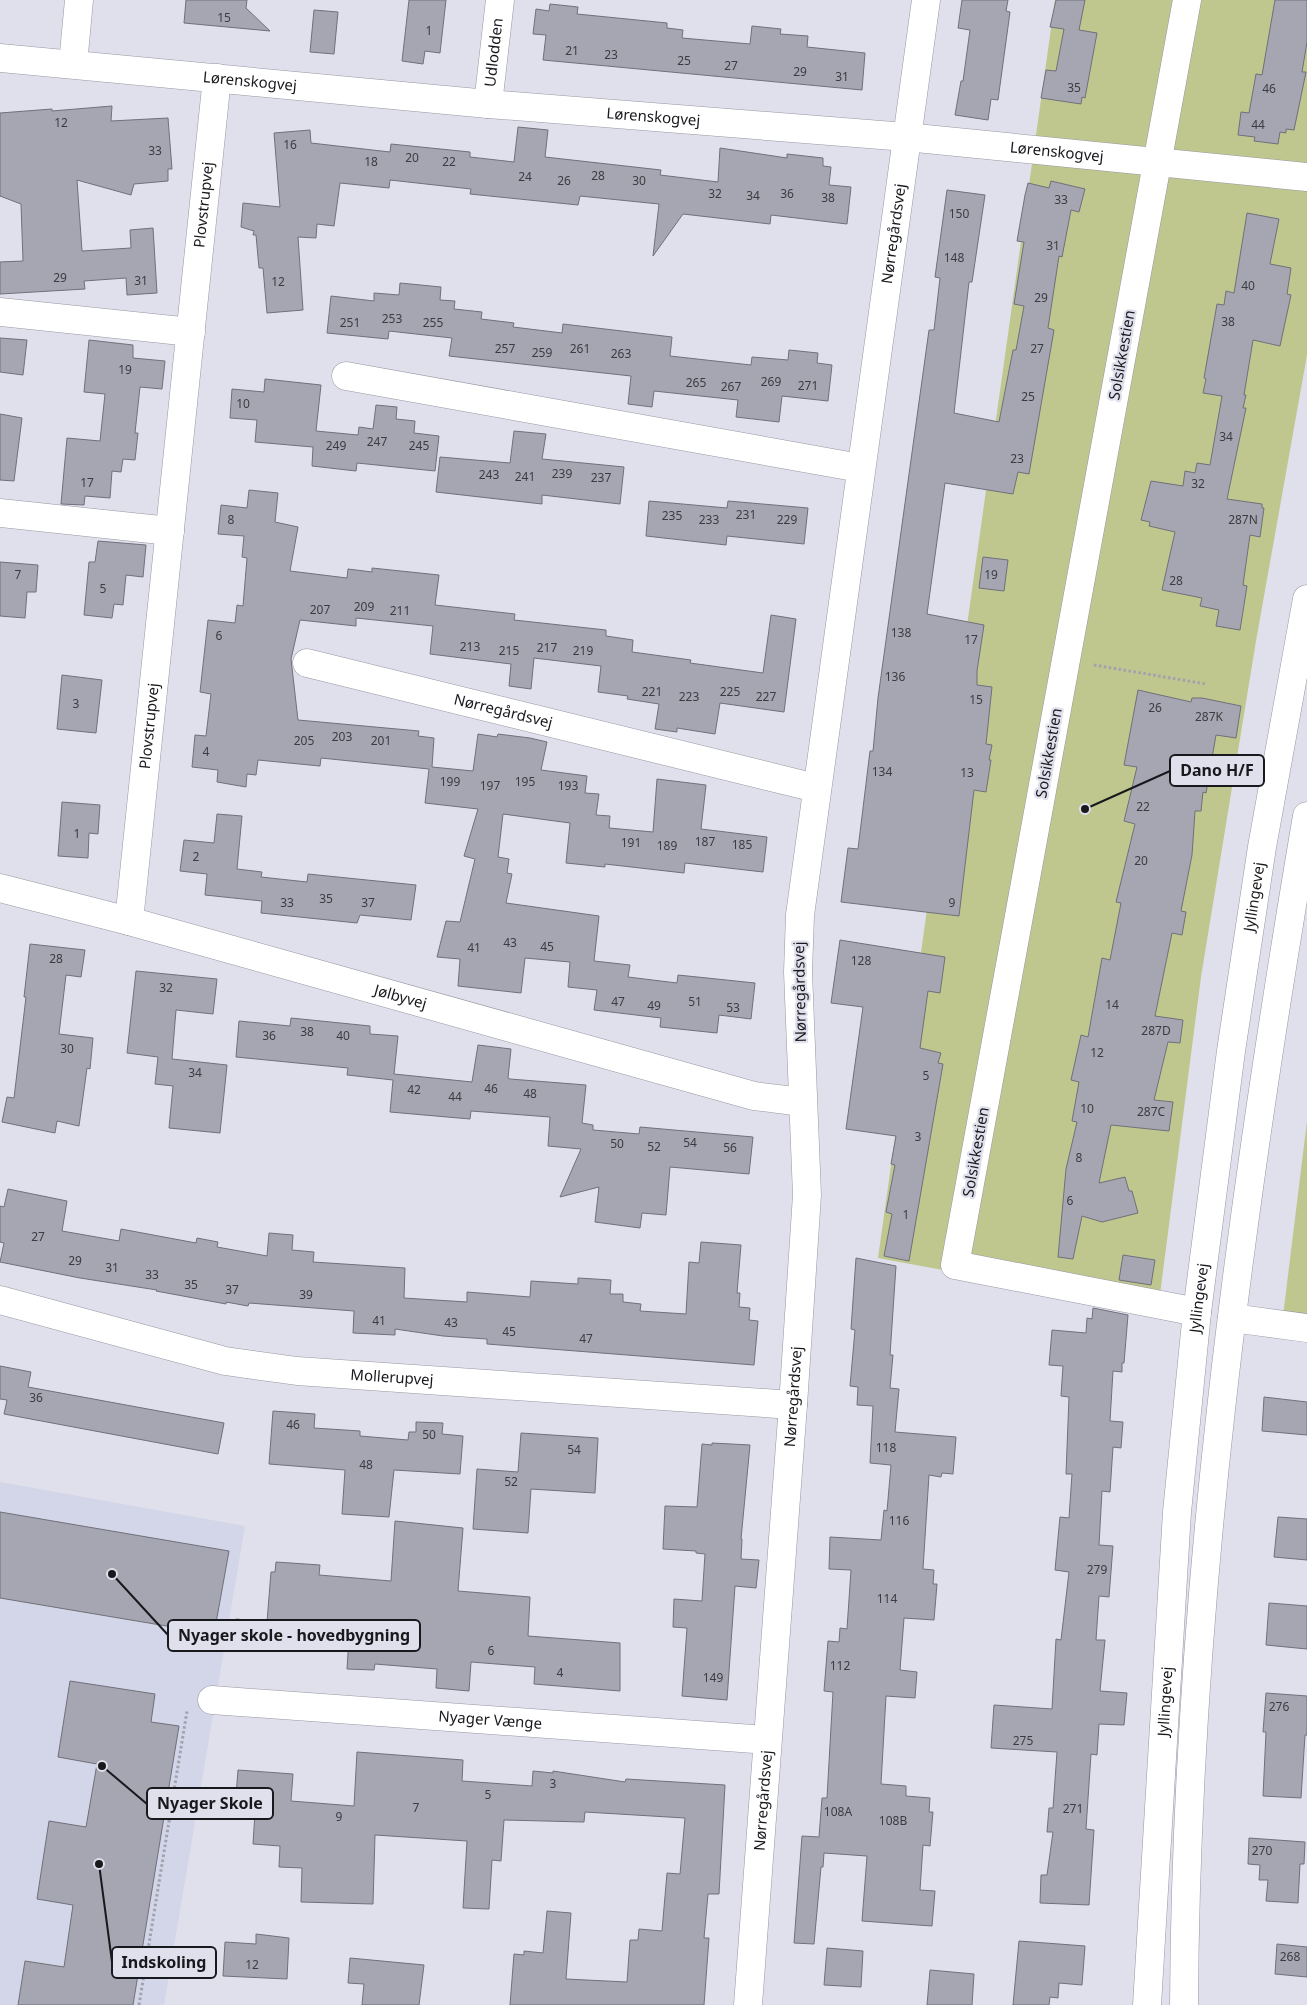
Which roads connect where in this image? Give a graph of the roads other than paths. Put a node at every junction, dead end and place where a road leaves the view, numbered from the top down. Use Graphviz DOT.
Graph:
graph roads {
  1 [pos="79,0"];
  2 [pos="500,0"];
  3 [pos="926,0"];
  4 [pos="1187,0"];
  5 [pos="0,58"];
  6 [pos="73,64"];
  7 [pos="217,78"];
  8 [pos="488,104"];
  9 [pos="906,136"];
  10 [pos="1157,162"];
  11 [pos="1307,177"];
  12 [pos="0,312"];
  13 [pos="191,332"];
  14 [pos="346,376"];
  15 [pos="860,468"];
  16 [pos="0,513"];
  17 [pos="170,531"];
  18 [pos="1307,598"];
  19 [pos="307,663"];
  20 [pos="816,788"];
  21 [pos="1307,816"];
  22 [pos="0,888"];
  23 [pos="129,920"];
  24 [pos="802,1102"];
  25 [pos="0,1300"];
  26 [pos="1197,1312"];
  27 [pos="1232,1318"];
  28 [pos="1307,1328"];
  29 [pos="794,1405"];
  30 [pos="212,1700"];
  31 [pos="767,1740"];
  32 [pos="748,2005"];
  33 [pos="1147,2005"];
  34 [pos="1184,2005"];
  1 -- 6 [label="street"];
  2 -- 8 [label="street, Udlodden"];
  3 -- 9 [label="street, Nørregårdsvej"];
  4 -- 10 [label="street, Solsikkestien"];
  5 -- 6 [label="street, Lørenskogvej"];
  6 -- 7 [label="street, Lørenskogvej"];
  7 -- 8 [label="street, Lørenskogvej"];
  7 -- 13 [label="street, Plovstrupvej"];
  8 -- 9 [label="street, Lørenskogvej"];
  9 -- 10 [label="street, Lørenskogvej"];
  9 -- 15 [label="street, Nørregårdsvej"];
  10 -- 11 [label="street, Lørenskogvej"];
  10 -- 26 [label="street, Solsikkestien"];
  12 -- 13 [label="street"];
  13 -- 17 [label="street, Plovstrupvej"];
  14 -- 15 [label="street"];
  15 -- 20 [label="street, Nørregårdsvej"];
  16 -- 17 [label="street"];
  17 -- 23 [label="street, Plovstrupvej"];
  18 -- 26 [label="street, Jyllingevej"];
  19 -- 20 [label="street, Nørregårdsvej"];
  20 -- 24 [label="street, Nørregårdsvej"];
  21 -- 27 [label="street, Jyllingevej"];
  22 -- 23 [label="street, Jølbyvej"];
  23 -- 24 [label="street, Jølbyvej"];
  24 -- 29 [label="street, Nørregårdsvej"];
  25 -- 29 [label="street, Mollerupvej"];
  26 -- 33 [label="street, Jyllingevej"];
  27 -- 28 [label="street"];
  27 -- 34 [label="street, Jyllingevej"];
  29 -- 31 [label="street, Nørregårdsvej"];
  30 -- 31 [label="street, Nyager Vænge"];
  31 -- 32 [label="street, Nørregårdsvej"];
}
